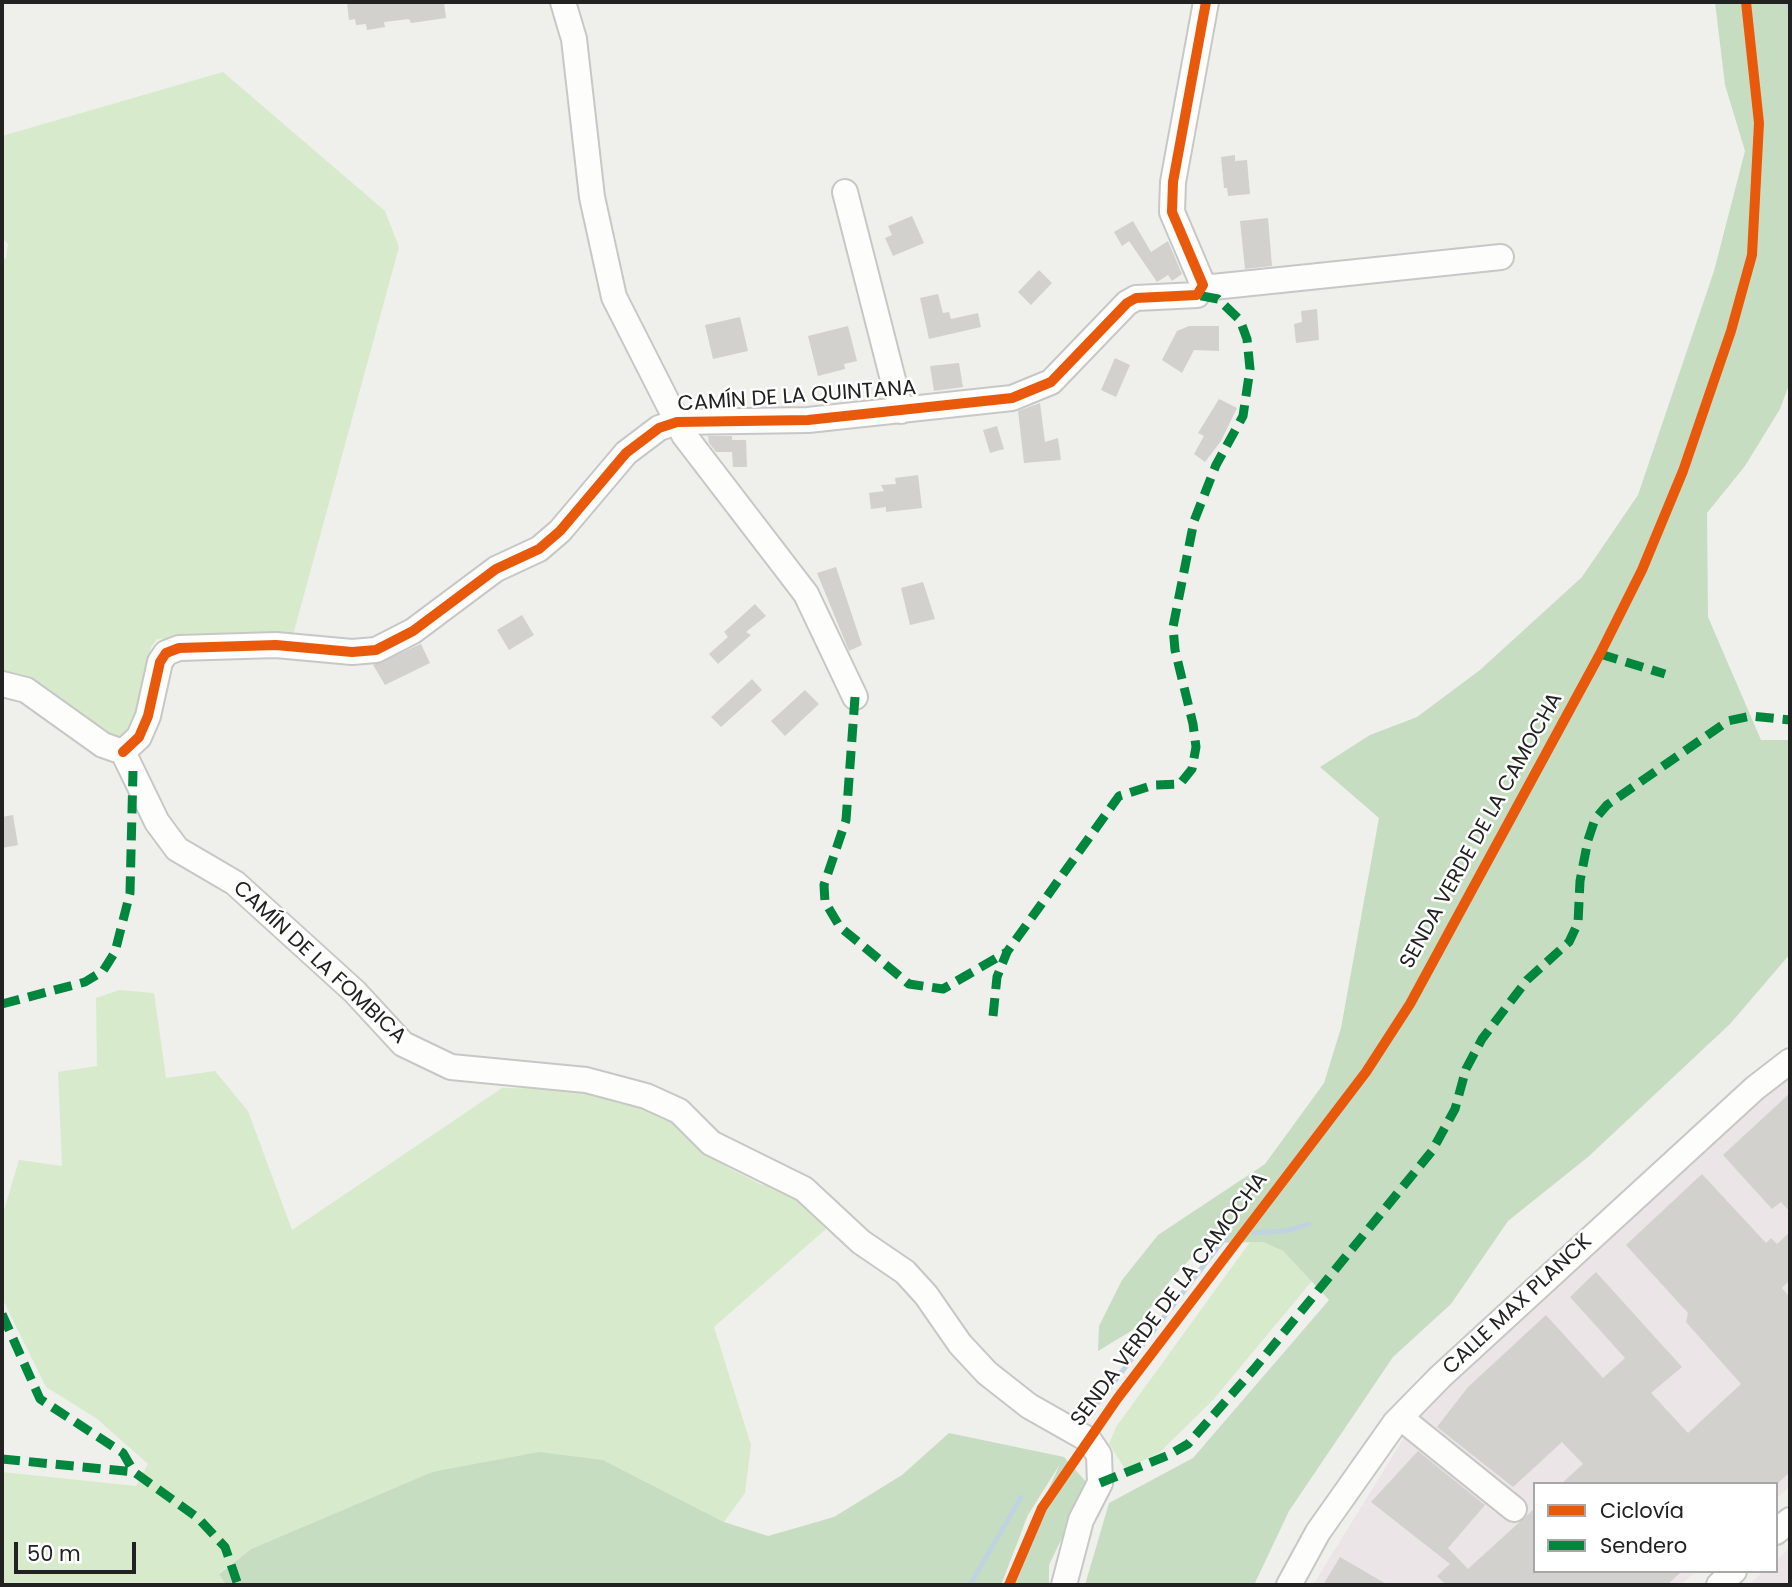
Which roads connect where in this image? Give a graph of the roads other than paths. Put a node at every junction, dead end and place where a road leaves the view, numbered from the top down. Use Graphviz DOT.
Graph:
graph roads {
  1 [pos="563,2"];
  2 [pos="1206,2"];
  3 [pos="845,192"];
  4 [pos="1501,257"];
  5 [pos="1203,285"];
  6 [pos="901,411"];
  7 [pos="677,422"];
  8 [pos="2,684"];
  9 [pos="855,696"];
  10 [pos="123,752"];
  11 [pos="1790,1061"];
  12 [pos="1401,1418"];
  13 [pos="1514,1509"];
  14 [pos="1732,1573"];
  15 [pos="1064,1585"];
  16 [pos="1289,1585"];
  17 [pos="1719,1585"];
  1 -- 7 [label="street"];
  2 -- 5 [label="street"];
  3 -- 6 [label="street"];
  4 -- 5 [label="street"];
  5 -- 6 [label="street, CAMÍN DE LA QUINTANA"];
  6 -- 7 [label="street, CAMÍN DE LA QUINTANA"];
  7 -- 9 [label="street"];
  7 -- 10 [label="street, CAMÍN DE LA QUINTANA"];
  8 -- 10 [label="street"];
  10 -- 15 [label="street, CAMÍN DE LA FOMBICA"];
  11 -- 12 [label="street, CALLE MAX PLANCK"];
  12 -- 13 [label="street"];
  12 -- 16 [label="street, CALLE MAX PLANCK"];
  14 -- 17 [label="street"];
}
